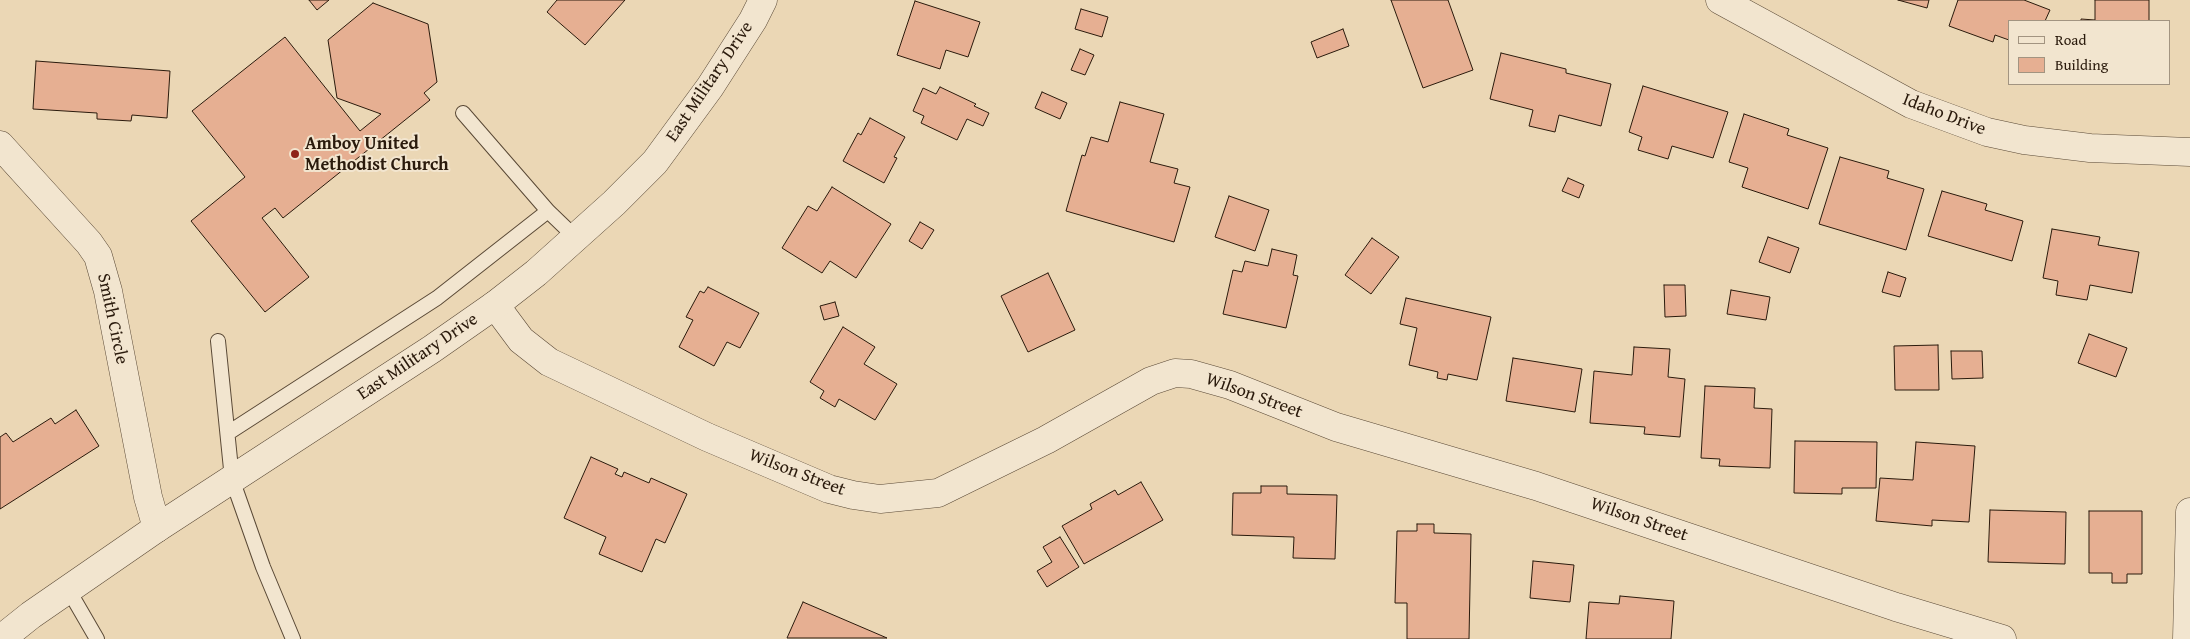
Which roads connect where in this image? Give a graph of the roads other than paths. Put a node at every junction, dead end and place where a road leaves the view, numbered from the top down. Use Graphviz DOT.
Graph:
graph roads {
  1 [pos="763,0"];
  2 [pos="1720,0"];
  3 [pos="463,113"];
  4 [pos="0,145"];
  5 [pos="2190,152"];
  6 [pos="548,211"];
  7 [pos="576,238"];
  8 [pos="495,305"];
  9 [pos="218,341"];
  10 [pos="228,433"];
  11 [pos="232,479"];
  12 [pos="2190,512"];
  13 [pos="157,528"];
  14 [pos="68,589"];
  15 [pos="1,639"];
  16 [pos="97,639"];
  17 [pos="293,639"];
  18 [pos="2002,639"];
  19 [pos="2187,639"];
  1 -- 7 [label="street, East Military Drive"];
  2 -- 5 [label="street, Idaho Drive"];
  3 -- 6 [label="lane"];
  4 -- 13 [label="street, Smith Circle"];
  6 -- 7 [label="lane"];
  6 -- 10 [label="lane"];
  7 -- 8 [label="street, East Military Drive"];
  8 -- 11 [label="street, East Military Drive"];
  8 -- 18 [label="street, Wilson Street"];
  9 -- 10 [label="lane"];
  10 -- 11 [label="lane"];
  11 -- 13 [label="street, East Military Drive"];
  11 -- 17 [label="lane"];
  12 -- 19 [label="street"];
  13 -- 14 [label="street, East Military Drive"];
  14 -- 15 [label="street, East Military Drive"];
  14 -- 16 [label="lane"];
}
